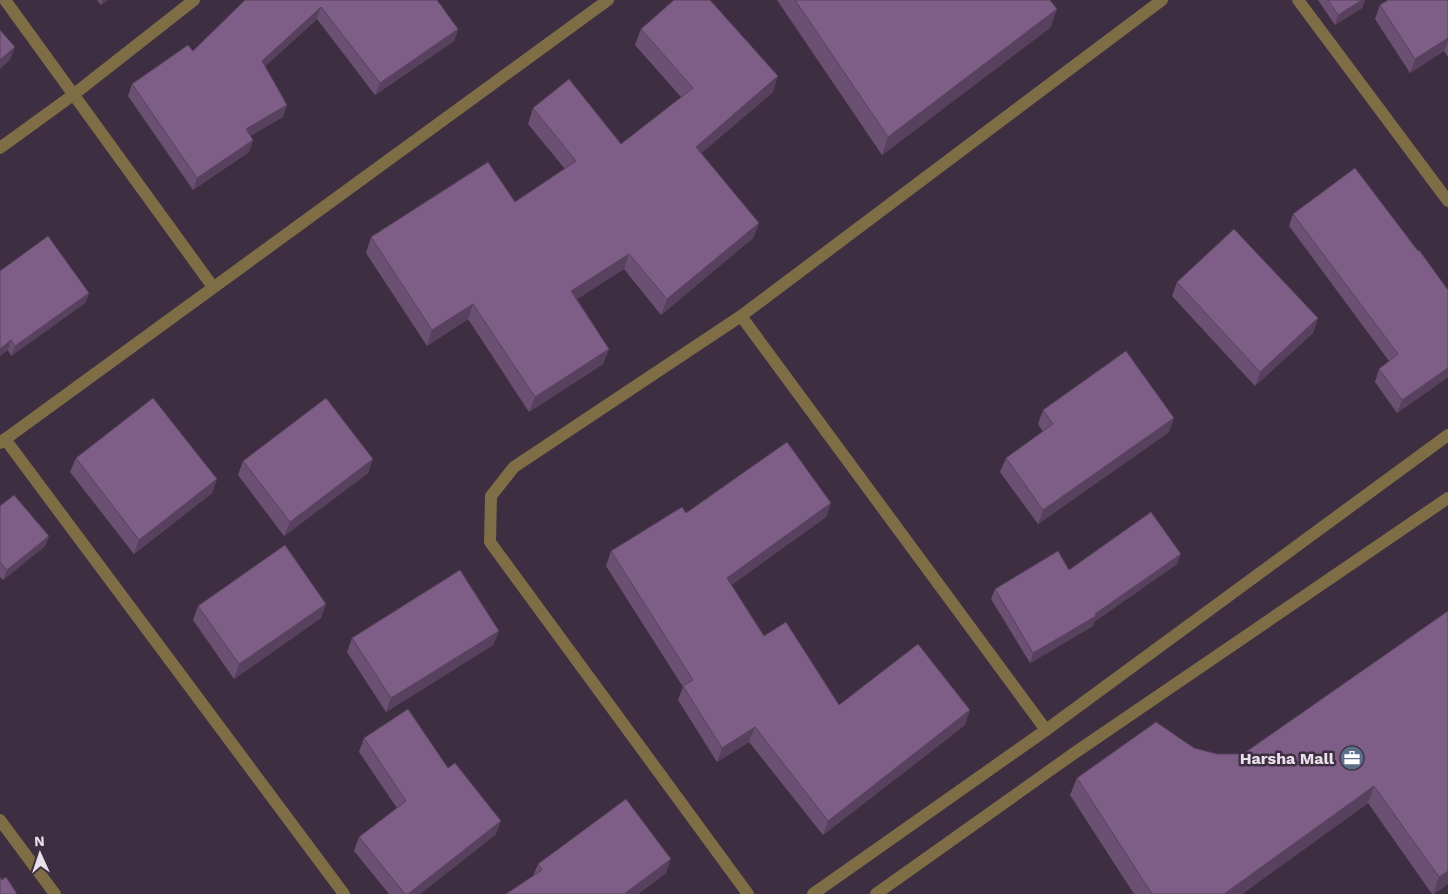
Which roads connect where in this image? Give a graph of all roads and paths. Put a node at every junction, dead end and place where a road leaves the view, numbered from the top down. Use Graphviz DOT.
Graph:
graph roads {
  1 [pos="5,0"];
  2 [pos="194,0"];
  3 [pos="608,0"];
  4 [pos="1162,0"];
  5 [pos="1298,0"];
  6 [pos="73,95"];
  7 [pos="0,148"];
  8 [pos="1448,201"];
  9 [pos="213,287"];
  10 [pos="741,316"];
  11 [pos="1448,435"];
  12 [pos="2,441"];
  13 [pos="1448,498"];
  14 [pos="1046,730"];
  15 [pos="0,820"];
  16 [pos="55,894"];
  17 [pos="344,894"];
  18 [pos="748,894"];
  19 [pos="813,894"];
  20 [pos="876,894"];
  1 -- 6 [label="street"];
  2 -- 6 [label="street"];
  3 -- 9 [label="street"];
  4 -- 10 [label="street"];
  5 -- 8 [label="street"];
  6 -- 7 [label="street"];
  6 -- 9 [label="street"];
  9 -- 12 [label="street"];
  10 -- 14 [label="street"];
  10 -- 18 [label="street"];
  11 -- 14 [label="street"];
  12 -- 17 [label="street"];
  13 -- 20 [label="street"];
  14 -- 19 [label="street"];
  15 -- 16 [label="street"];
}
